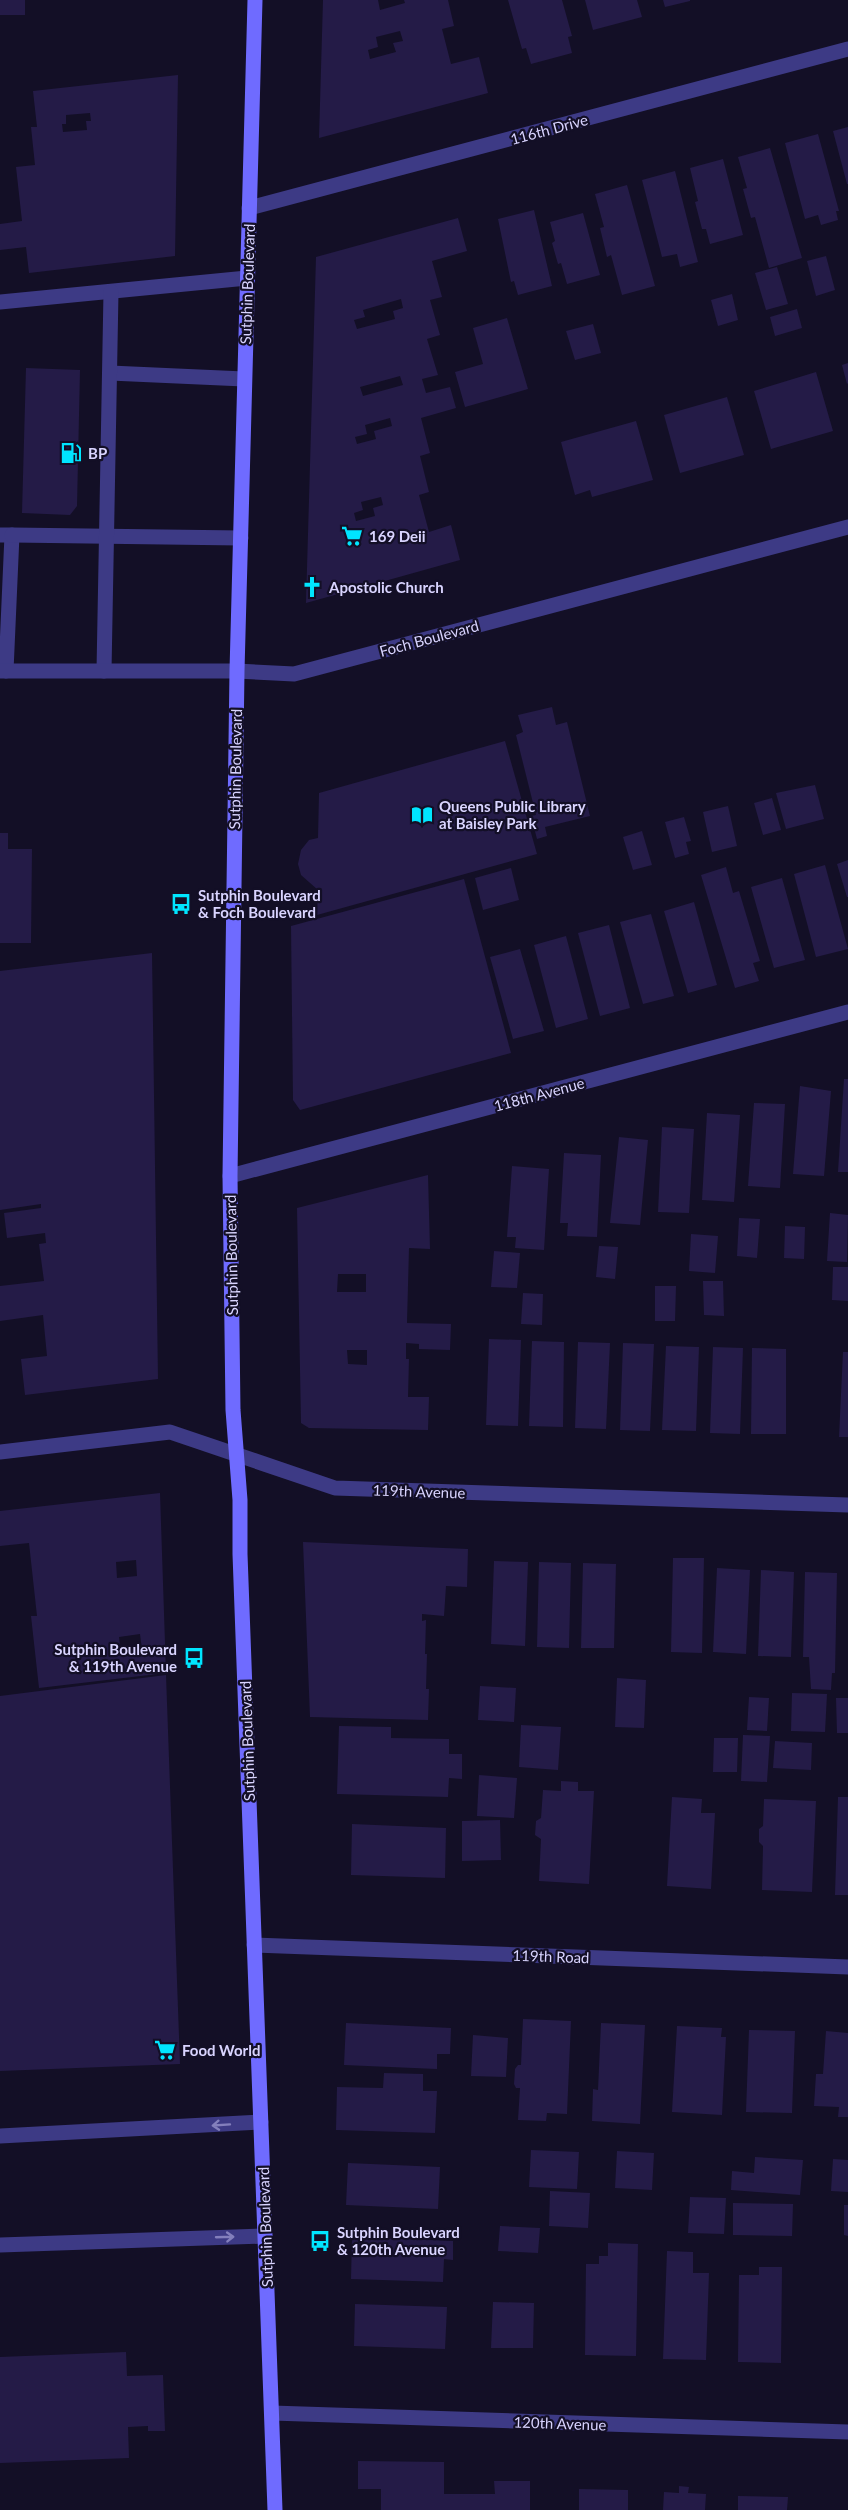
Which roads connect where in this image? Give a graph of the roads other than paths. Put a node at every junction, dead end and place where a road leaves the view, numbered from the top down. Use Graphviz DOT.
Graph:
graph roads {
  1 [pos="255,0"];
  2 [pos="848,49"];
  3 [pos="249,208"];
  4 [pos="247,278"];
  5 [pos="111,292"];
  6 [pos="0,302"];
  7 [pos="110,373"];
  8 [pos="244,379"];
  9 [pos="848,527"];
  10 [pos="6,535"];
  11 [pos="106,537"];
  12 [pos="241,538"];
  13 [pos="3,671"];
  14 [pos="104,671"];
  15 [pos="237,671"];
  16 [pos="848,1012"];
  17 [pos="230,1176"];
  18 [pos="0,1452"];
  19 [pos="236,1453"];
  20 [pos="848,1505"];
  21 [pos="255,1945"];
  22 [pos="848,1967"];
  23 [pos="261,2122"];
  24 [pos="0,2136"];
  25 [pos="265,2236"];
  26 [pos="0,2245"];
  27 [pos="272,2413"];
  28 [pos="848,2432"];
  29 [pos="275,2510"];
  1 -- 3 [label="main road, Sutphin Boulevard"];
  2 -- 3 [label="street, 116th Drive"];
  3 -- 4 [label="main road, Sutphin Boulevard"];
  4 -- 5 [label="street"];
  4 -- 8 [label="main road, Sutphin Boulevard"];
  5 -- 6 [label="street"];
  5 -- 7 [label="street"];
  7 -- 8 [label="street"];
  7 -- 11 [label="street"];
  8 -- 12 [label="main road, Sutphin Boulevard"];
  9 -- 15 [label="street, Foch Boulevard"];
  10 -- 11 [label="street"];
  10 -- 13 [label="street"];
  11 -- 12 [label="street"];
  11 -- 14 [label="street"];
  12 -- 15 [label="main road, Sutphin Boulevard"];
  13 -- 14 [label="street, Foch Boulevard"];
  14 -- 15 [label="street, Foch Boulevard"];
  15 -- 17 [label="main road, Sutphin Boulevard"];
  16 -- 17 [label="street, 118th Avenue"];
  17 -- 19 [label="main road, Sutphin Boulevard"];
  18 -- 19 [label="street, 119th Avenue"];
  19 -- 20 [label="street, 119th Avenue"];
  19 -- 21 [label="main road, Sutphin Boulevard"];
  21 -- 22 [label="street, 119th Road"];
  21 -- 23 [label="main road, Sutphin Boulevard"];
  23 -- 24 [label="street, one-way"];
  23 -- 25 [label="main road, Sutphin Boulevard"];
  26 -- 25 [label="street, one-way"];
  25 -- 27 [label="main road, Sutphin Boulevard"];
  27 -- 28 [label="street, 120th Avenue"];
  27 -- 29 [label="main road, Sutphin Boulevard"];
}
